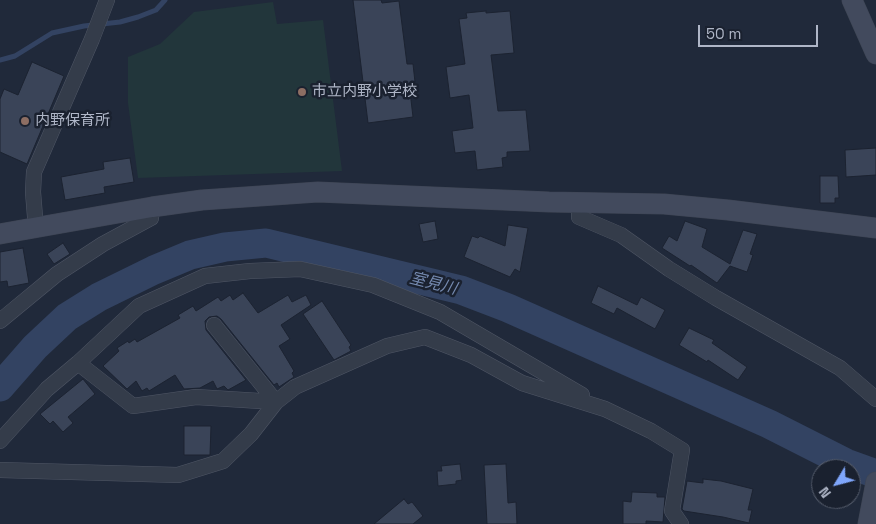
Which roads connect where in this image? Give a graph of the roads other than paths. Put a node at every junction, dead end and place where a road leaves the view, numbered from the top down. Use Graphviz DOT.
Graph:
graph roads {
  1 [pos="107,0"];
  2 [pos="852,0"];
  3 [pos="876,54"];
  4 [pos="579,202"];
  5 [pos="152,207"];
  6 [pos="876,228"];
  7 [pos="36,229"];
  8 [pos="0,234"];
  9 [pos="0,320"];
  10 [pos="214,325"];
  11 [pos="78,363"];
  12 [pos="876,399"];
  13 [pos="276,402"];
  14 [pos="604,409"];
  15 [pos="0,442"];
  16 [pos="0,470"];
  17 [pos="876,482"];
  18 [pos="681,524"];
  19 [pos="868,524"];
  1 -- 7 [label="street"];
  2 -- 3 [label="street"];
  4 -- 5 [label="street"];
  4 -- 6 [label="street"];
  4 -- 12 [label="street"];
  5 -- 7 [label="street"];
  5 -- 9 [label="street"];
  7 -- 8 [label="street"];
  10 -- 13 [label="street"];
  11 -- 13 [label="street"];
  11 -- 14 [label="street"];
  11 -- 15 [label="street"];
  13 -- 14 [label="street"];
  13 -- 16 [label="street"];
  14 -- 18 [label="street"];
  17 -- 19 [label="street"];
}
